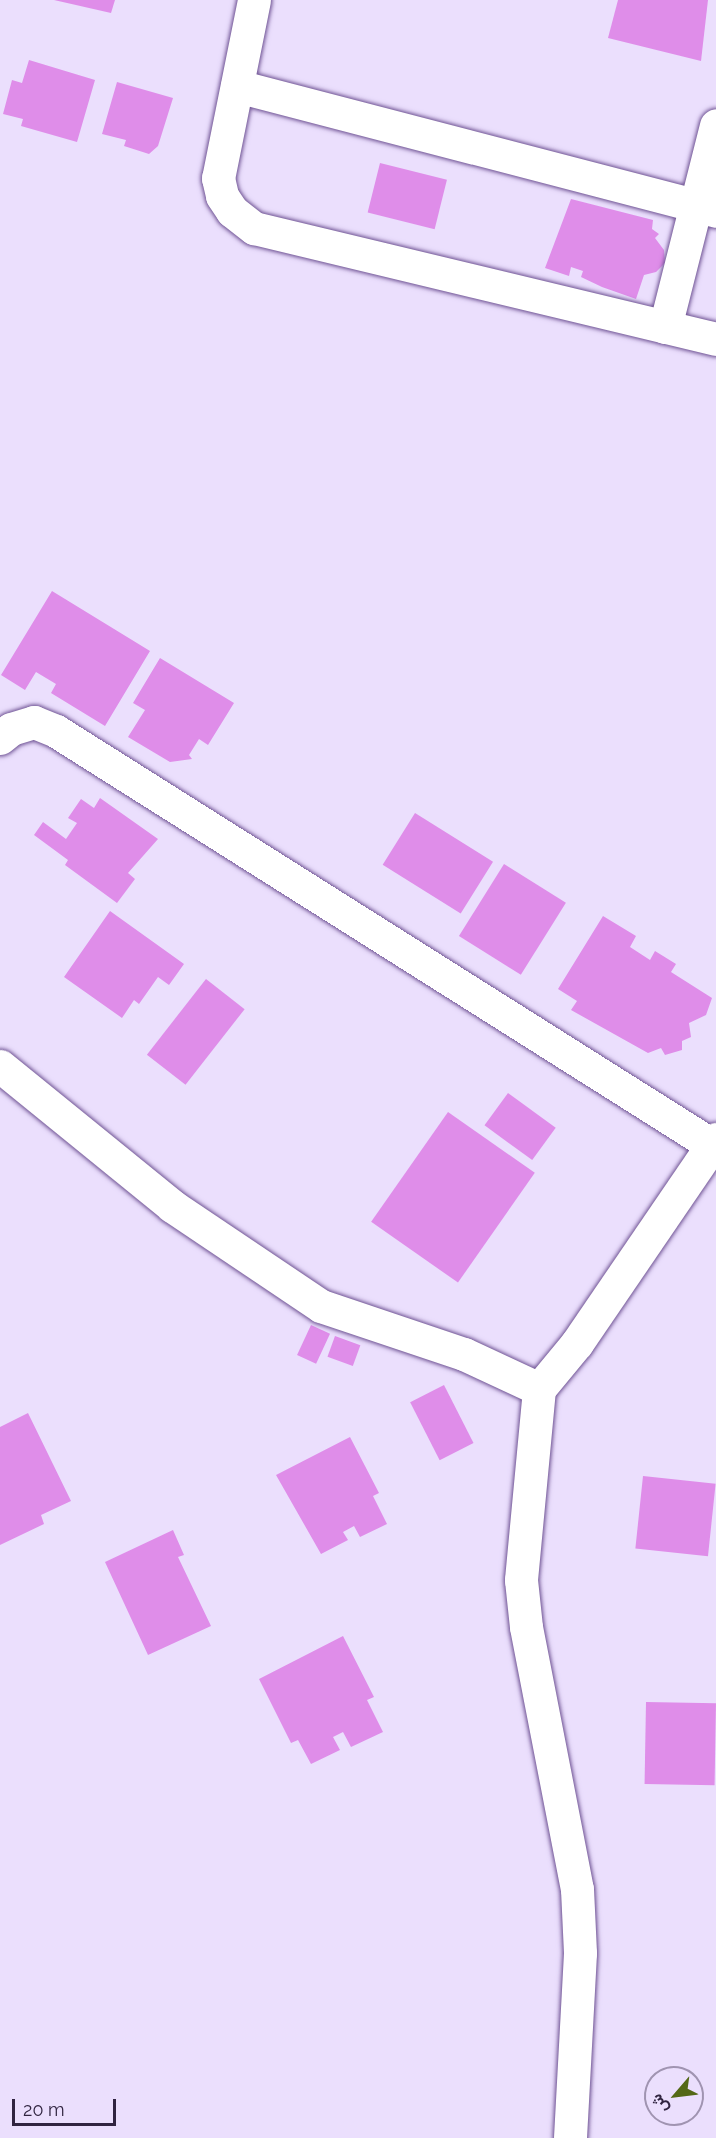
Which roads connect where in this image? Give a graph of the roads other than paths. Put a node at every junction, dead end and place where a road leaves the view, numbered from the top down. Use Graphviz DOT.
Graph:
graph roads {
  1 [pos="254,0"];
  2 [pos="237,86"];
  3 [pos="716,126"];
  4 [pos="705,208"];
  5 [pos="665,327"];
  6 [pos="716,339"];
  7 [pos="0,738"];
  8 [pos="0,1066"];
  9 [pos="714,1142"];
  10 [pos="539,1389"];
  11 [pos="570,2138"];
  1 -- 2 [label="street"];
  2 -- 4 [label="street"];
  2 -- 5 [label="street"];
  3 -- 4 [label="street"];
  4 -- 5 [label="street"];
  5 -- 6 [label="street"];
  7 -- 9 [label="street"];
  8 -- 10 [label="street"];
  9 -- 10 [label="street"];
  10 -- 11 [label="street"];
}
